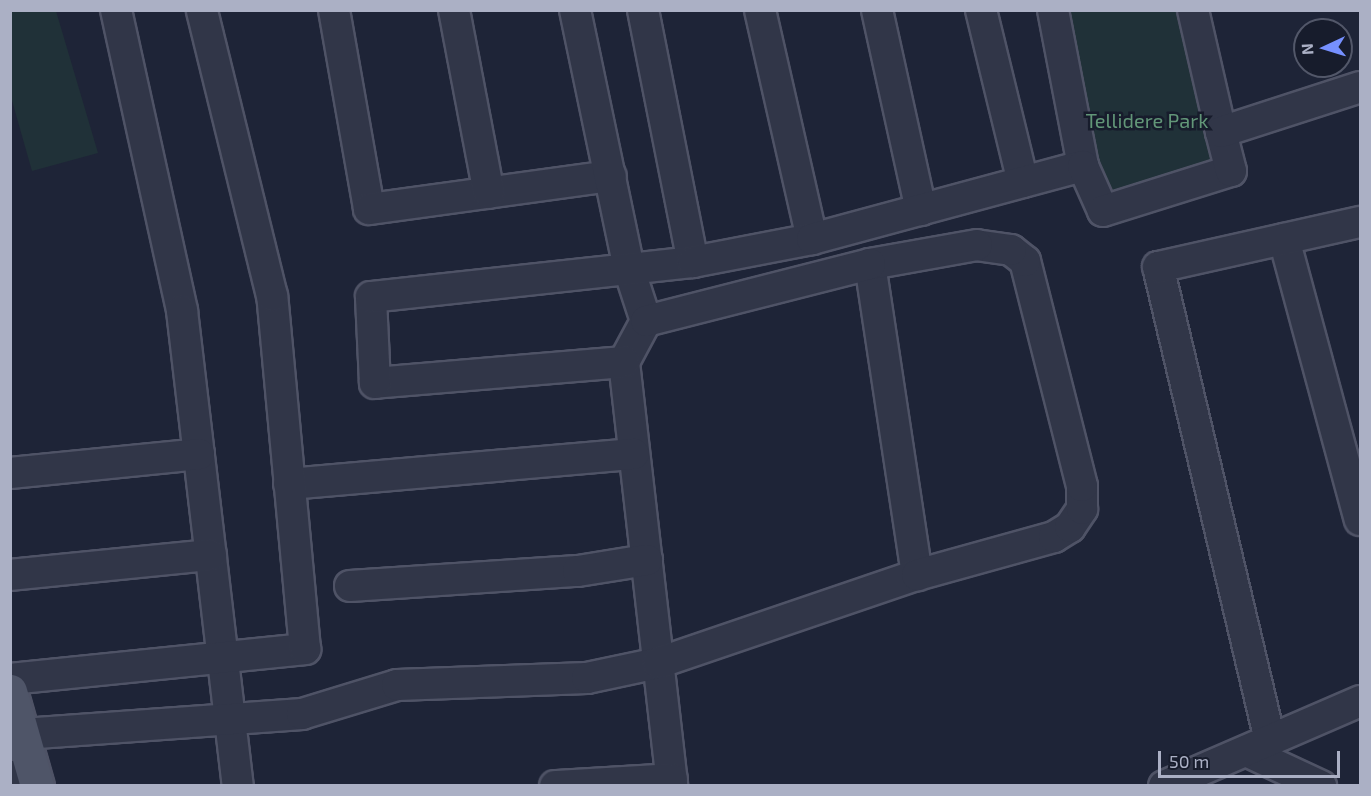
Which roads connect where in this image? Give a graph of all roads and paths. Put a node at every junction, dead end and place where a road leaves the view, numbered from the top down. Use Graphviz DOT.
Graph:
graph roads {
  1 [pos="116,10"];
  2 [pos="202,10"];
  3 [pos="334,10"];
  4 [pos="454,10"];
  5 [pos="574,10"];
  6 [pos="643,10"];
  7 [pos="760,10"];
  8 [pos="878,10"];
  9 [pos="981,10"];
  10 [pos="1053,10"];
  11 [pos="1193,10"];
  12 [pos="1360,87"];
  13 [pos="1221,132"];
  14 [pos="1083,166"];
  15 [pos="611,176"];
  16 [pos="1023,182"];
  17 [pos="489,192"];
  18 [pos="921,210"];
  19 [pos="1360,222"];
  20 [pos="812,239"];
  21 [pos="1284,239"];
  22 [pos="693,262"];
  23 [pos="870,264"];
  24 [pos="629,269"];
  25 [pos="646,321"];
  26 [pos="624,362"];
  27 [pos="199,454"];
  28 [pos="634,454"];
  29 [pos="10,473"];
  30 [pos="289,484"];
  31 [pos="1360,520"];
  32 [pos="211,555"];
  33 [pos="647,560"];
  34 [pos="917,574"];
  35 [pos="10,575"];
  36 [pos="350,586"];
  37 [pos="223,657"];
  38 [pos="658,663"];
  39 [pos="10,679"];
  40 [pos="10,692"];
  41 [pos="1360,701"];
  42 [pos="231,719"];
  43 [pos="23,734"];
  44 [pos="1258,746"];
  45 [pos="27,778"];
  46 [pos="672,782"];
  47 [pos="237,786"];
  48 [pos="555,786"];
  49 [pos="1164,786"];
  50 [pos="1321,786"];
  1 -- 27 [label="street"];
  2 -- 30 [label="street"];
  3 -- 17 [label="street"];
  4 -- 17 [label="street"];
  5 -- 15 [label="street"];
  6 -- 22 [label="street"];
  7 -- 20 [label="street"];
  8 -- 18 [label="street"];
  9 -- 16 [label="street"];
  10 -- 14 [label="street"];
  11 -- 13 [label="street"];
  12 -- 13 [label="street"];
  13 -- 14 [label="street"];
  14 -- 16 [label="street"];
  15 -- 17 [label="street"];
  15 -- 24 [label="street"];
  16 -- 18 [label="street"];
  18 -- 20 [label="street"];
  19 -- 21 [label="street"];
  20 -- 22 [label="street"];
  21 -- 31 [label="street"];
  21 -- 44 [label="street"];
  22 -- 24 [label="street"];
  23 -- 25 [label="street"];
  23 -- 34 [label="street"];
  23 -- 34 [label="street"];
  24 -- 25 [label="street"];
  24 -- 26 [label="street"];
  25 -- 26 [label="street"];
  26 -- 28 [label="street"];
  27 -- 29 [label="street"];
  27 -- 32 [label="street"];
  28 -- 30 [label="street"];
  28 -- 33 [label="street"];
  30 -- 37 [label="street"];
  32 -- 35 [label="street"];
  32 -- 37 [label="street"];
  33 -- 36 [label="street"];
  33 -- 38 [label="street"];
  34 -- 38 [label="street"];
  37 -- 39 [label="street"];
  37 -- 42 [label="street"];
  38 -- 42 [label="street"];
  38 -- 46 [label="street"];
  40 -- 43 [label="main road"];
  41 -- 44 [label="street"];
  42 -- 43 [label="street"];
  42 -- 47 [label="street"];
  43 -- 45 [label="main road"];
  44 -- 49 [label="street"];
  44 -- 50 [label="street"];
  46 -- 48 [label="street"];
}
